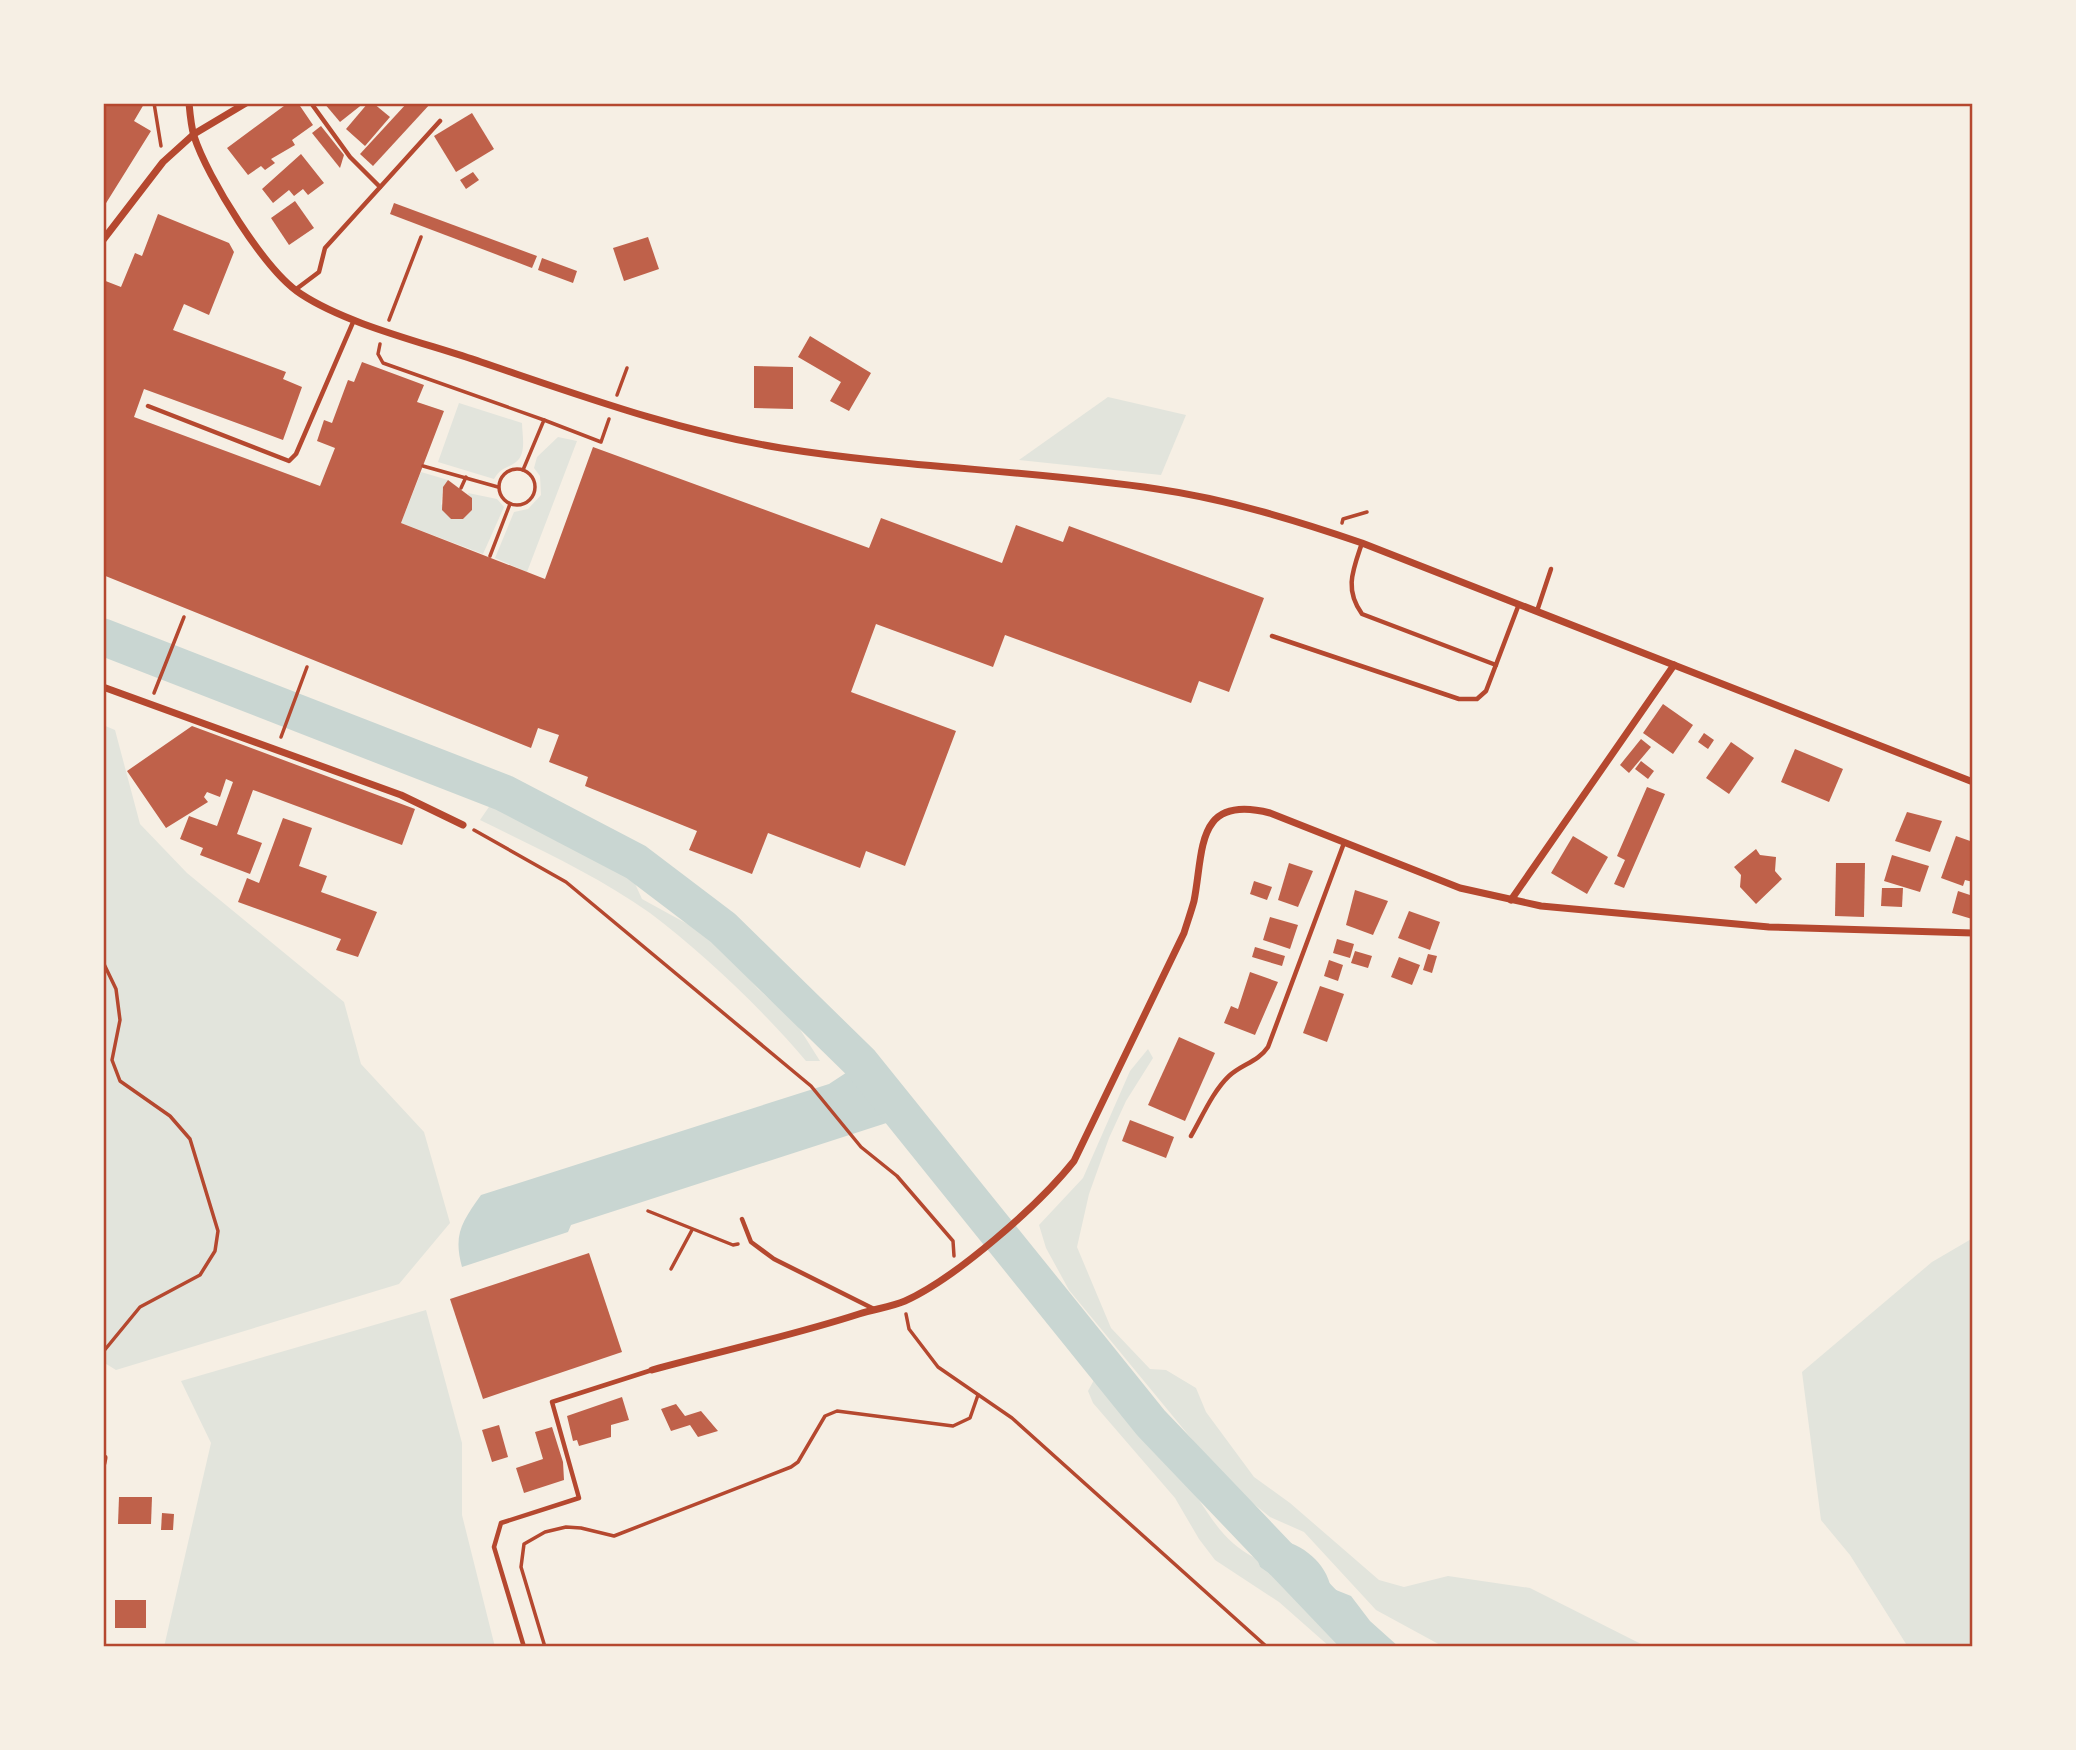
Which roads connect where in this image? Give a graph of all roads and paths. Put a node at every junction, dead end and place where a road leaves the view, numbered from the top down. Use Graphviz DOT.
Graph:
graph roads {
  1 [pos="154,103"];
  2 [pos="189,103"];
  3 [pos="246,103"];
  4 [pos="311,103"];
  5 [pos="440,121"];
  6 [pos="194,134"];
  7 [pos="163,162"];
  8 [pos="380,187"];
  9 [pos="421,237"];
  10 [pos="103,240"];
  11 [pos="295,290"];
  12 [pos="355,318"];
  13 [pos="386,330"];
  14 [pos="627,368"];
  15 [pos="148,406"];
  16 [pos="613,406"];
  17 [pos="544,420"];
  18 [pos="423,466"];
  19 [pos="523,470"];
  20 [pos="466,477"];
  21 [pos="498,487"];
  22 [pos="461,488"];
  23 [pos="510,504"];
  24 [pos="1367,512"];
  25 [pos="1342,524"];
  26 [pos="1362,543"];
  27 [pos="490,556"];
  28 [pos="1550,569"];
  29 [pos="1519,604"];
  30 [pos="1537,611"];
  31 [pos="184,617"];
  32 [pos="1272,636"];
  33 [pos="1496,665"];
  34 [pos="1674,665"];
  35 [pos="307,667"];
  36 [pos="103,687"];
  37 [pos="154,693"];
  38 [pos="281,736"];
  39 [pos="1973,782"];
  40 [pos="463,825"];
  41 [pos="1344,842"];
  42 [pos="1511,900"];
  43 [pos="1973,933"];
  44 [pos="103,962"];
  45 [pos="1191,1136"];
  46 [pos="648,1212"];
  47 [pos="742,1219"];
  48 [pos="692,1230"];
  49 [pos="751,1242"];
  50 [pos="958,1261"];
  51 [pos="670,1269"];
  52 [pos="903,1302"];
  53 [pos="875,1309"];
  54 [pos="103,1352"];
  55 [pos="652,1370"];
  56 [pos="978,1395"];
  57 [pos="1264,1646"];
  58 [pos="524,1647"];
  59 [pos="545,1647"];
  1 -- 7 [label="path"];
  2 -- 6 [label="street"];
  3 -- 6 [label="street"];
  4 -- 8 [label="lane"];
  5 -- 8 [label="lane"];
  6 -- 7 [label="street"];
  6 -- 11 [label="street"];
  7 -- 10 [label="street"];
  8 -- 11 [label="lane"];
  9 -- 13 [label="path"];
  11 -- 12 [label="street"];
  12 -- 13 [label="street"];
  12 -- 15 [label="lane"];
  13 -- 16 [label="street"];
  13 -- 17 [label="path"];
  14 -- 16 [label="path"];
  16 -- 17 [label="path"];
  16 -- 26 [label="street"];
  17 -- 19 [label="path"];
  18 -- 20 [label="path"];
  19 -- 21 [label="path"];
  19 -- 23 [label="path"];
  20 -- 21 [label="path"];
  20 -- 22 [label="path"];
  21 -- 23 [label="path"];
  23 -- 27 [label="path"];
  24 -- 25 [label="path"];
  26 -- 29 [label="street"];
  26 -- 33 [label="lane"];
  28 -- 30 [label="lane"];
  29 -- 30 [label="street"];
  29 -- 33 [label="lane"];
  30 -- 34 [label="street"];
  31 -- 37 [label="path"];
  32 -- 33 [label="lane"];
  34 -- 39 [label="street"];
  34 -- 42 [label="street"];
  35 -- 38 [label="path"];
  36 -- 40 [label="street"];
  40 -- 50 [label="path"];
  41 -- 42 [label="street"];
  41 -- 45 [label="lane"];
  41 -- 50 [label="street"];
  42 -- 43 [label="street"];
  44 -- 54 [label="path"];
  46 -- 48 [label="path"];
  47 -- 49 [label="lane"];
  48 -- 49 [label="path"];
  48 -- 51 [label="path"];
  49 -- 53 [label="lane"];
  50 -- 52 [label="street"];
  52 -- 53 [label="street"];
  52 -- 56 [label="path"];
  53 -- 55 [label="street"];
  55 -- 58 [label="lane"];
  56 -- 57 [label="path"];
  56 -- 59 [label="path"];
}
